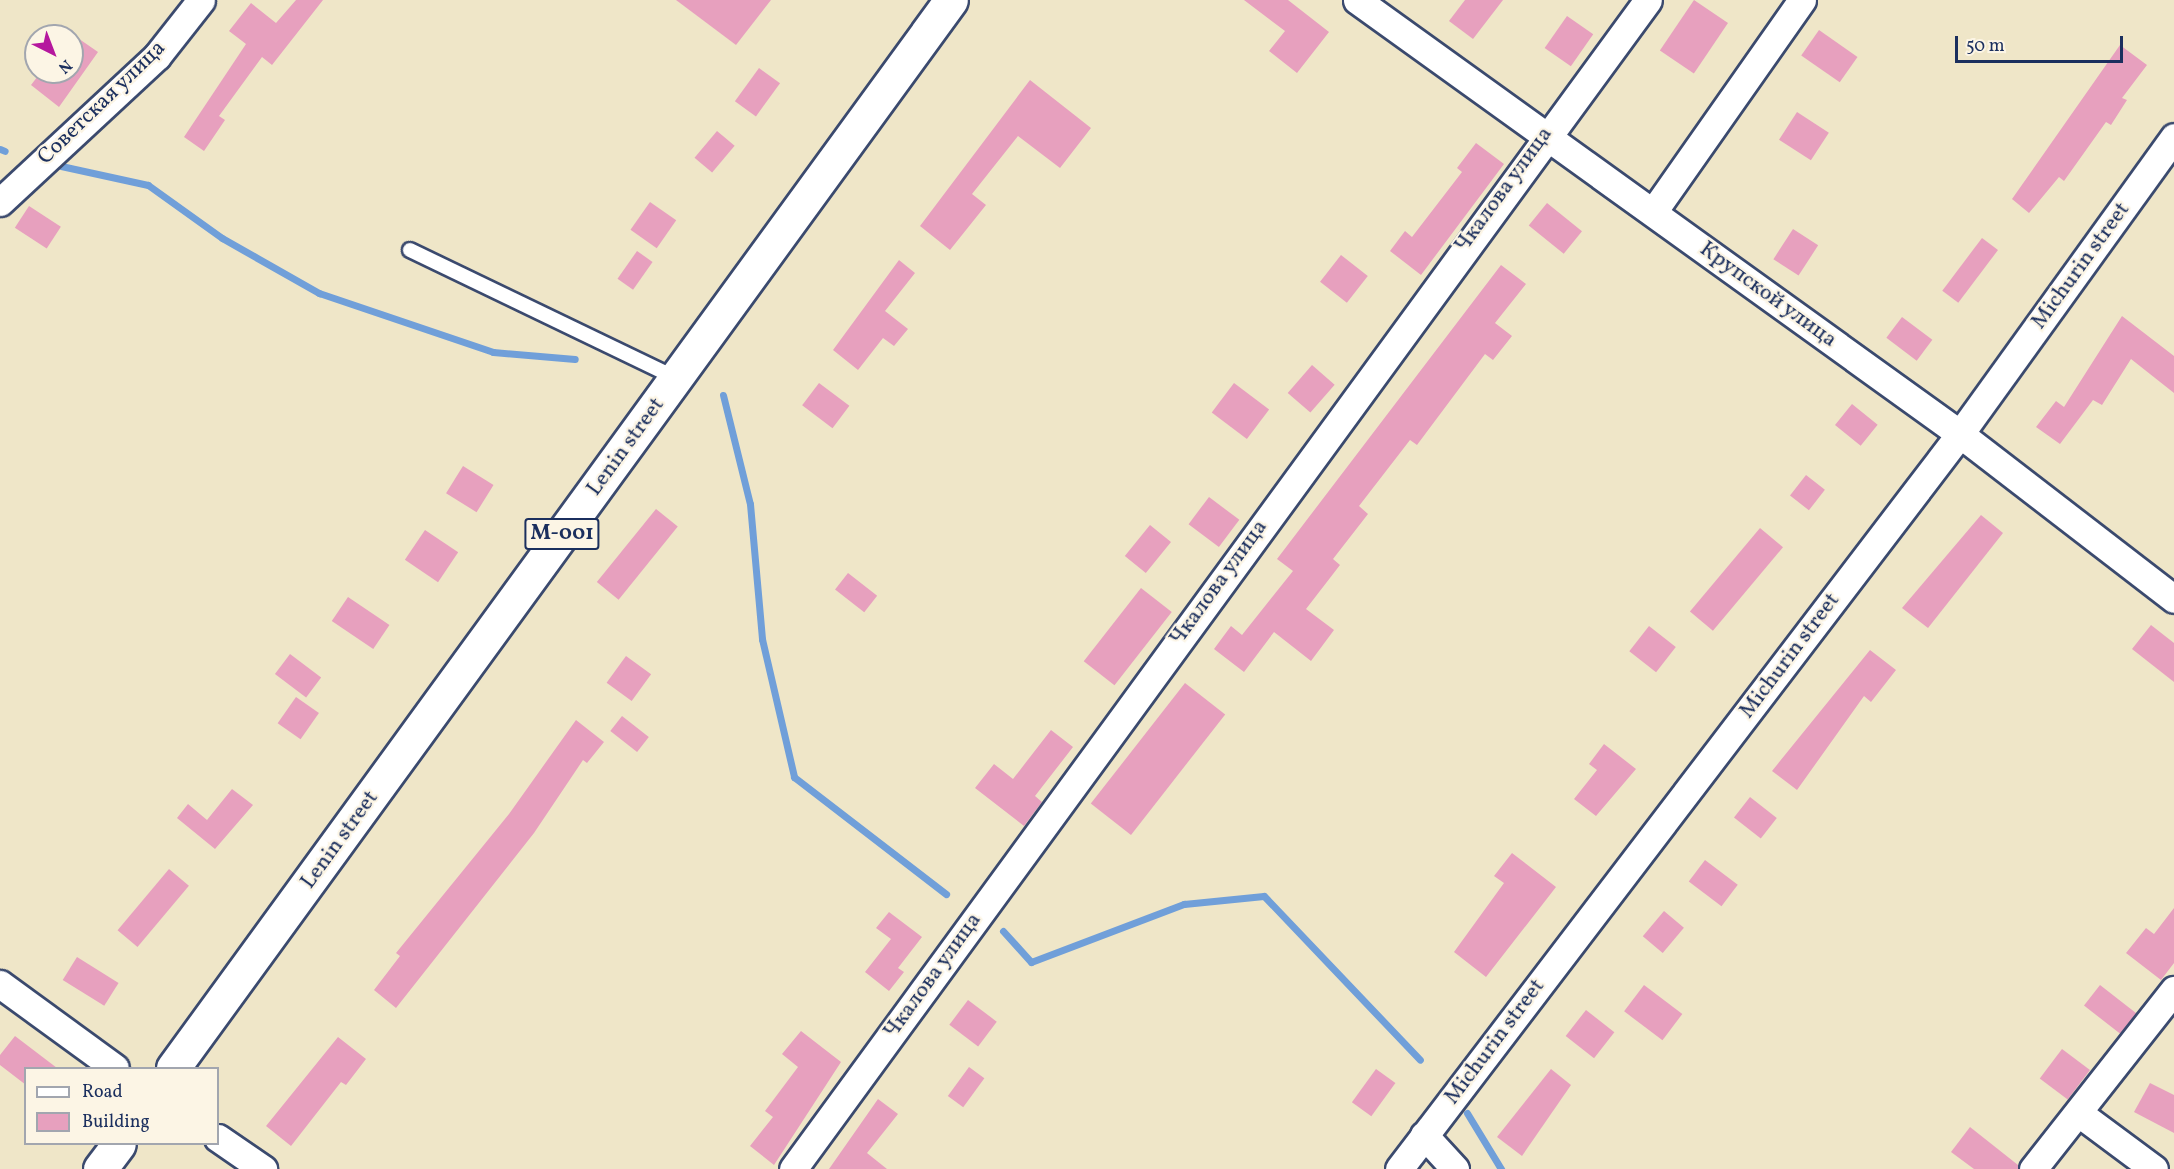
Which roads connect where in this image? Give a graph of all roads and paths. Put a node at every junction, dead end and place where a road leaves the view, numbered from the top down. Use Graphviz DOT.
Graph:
graph roads {
  1 [pos="201,0"];
  2 [pos="951,0"];
  3 [pos="1357,0"];
  4 [pos="1648,0"];
  5 [pos="1802,0"];
  6 [pos="1545,134"];
  7 [pos="2174,137"];
  8 [pos="0,202"];
  9 [pos="1653,212"];
  10 [pos="410,250"];
  11 [pos="676,378"];
  12 [pos="1960,434"];
  13 [pos="2174,599"];
  14 [pos="0,984"];
  15 [pos="2174,990"];
  16 [pos="114,1067"];
  17 [pos="174,1067"];
  18 [pos="2080,1114"];
  19 [pos="1424,1135"];
  20 [pos="219,1139"];
  21 [pos="118,1145"];
  22 [pos="100,1169"];
  23 [pos="263,1169"];
  24 [pos="794,1169"];
  25 [pos="1399,1169"];
  26 [pos="1455,1169"];
  27 [pos="2033,1169"];
  28 [pos="2154,1169"];
  1 -- 8 [label="street, Советская улица"];
  2 -- 11 [label="main road, Lenin street / М-001"];
  3 -- 6 [label="street, Крупской улица"];
  4 -- 6 [label="street, Чкалова улица"];
  5 -- 9 [label="street"];
  6 -- 9 [label="street, Крупской улица"];
  6 -- 24 [label="street, Чкалова улица"];
  7 -- 12 [label="street, Michurin street"];
  9 -- 12 [label="street, Крупской улица"];
  10 -- 11 [label="lane"];
  11 -- 17 [label="main road, Lenin street / М-001"];
  12 -- 13 [label="street, Крупской улица"];
  12 -- 19 [label="street, Michurin street"];
  14 -- 16 [label="street"];
  15 -- 18 [label="street"];
  18 -- 27 [label="street"];
  18 -- 28 [label="street"];
  19 -- 25 [label="street, Michurin street"];
  19 -- 26 [label="street"];
  20 -- 23 [label="street"];
  21 -- 22 [label="main road"];
}
